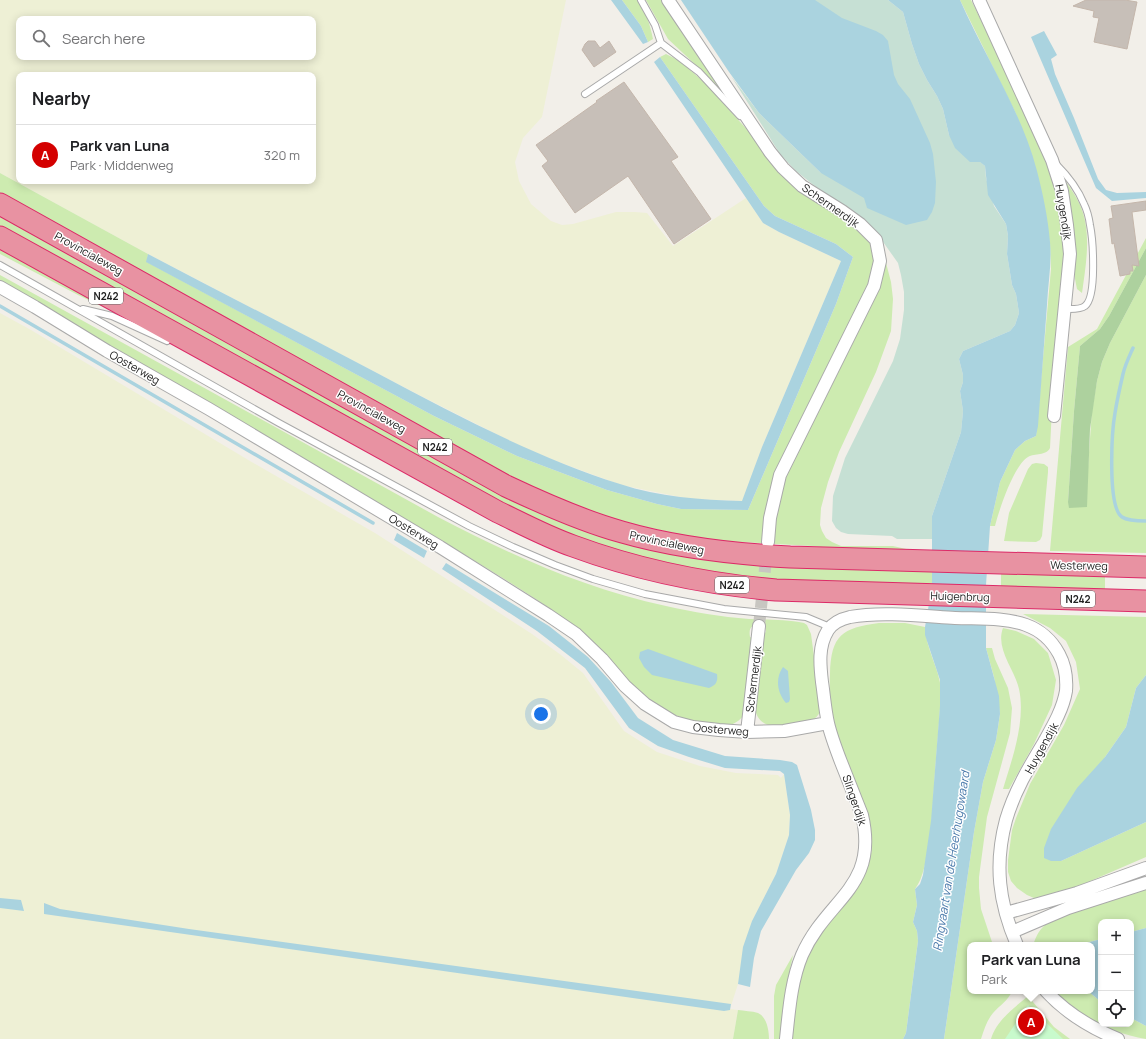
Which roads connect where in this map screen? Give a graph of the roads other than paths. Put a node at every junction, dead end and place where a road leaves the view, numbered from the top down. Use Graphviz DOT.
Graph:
graph roads {
  1 [pos="641,0"];
  2 [pos="668,0"];
  3 [pos="979,0"];
  4 [pos="661,43"];
  5 [pos="585,94"];
  6 [pos="759,136"];
  7 [pos="1052,160"];
  8 [pos="0,204"];
  9 [pos="0,237"];
  10 [pos="0,265"];
  11 [pos="0,287"];
  12 [pos="77,308"];
  13 [pos="1064,310"];
  14 [pos="176,345"];
  15 [pos="190,350"];
  16 [pos="212,354"];
  17 [pos="1054,416"];
  18 [pos="768,542"];
  19 [pos="1011,564"];
  20 [pos="1146,567"];
  21 [pos="1146,601"];
  22 [pos="997,620"];
  23 [pos="759,626"];
  24 [pos="830,627"];
  25 [pos="828,723"];
  26 [pos="747,732"];
  27 [pos="1146,868"];
  28 [pos="1146,883"];
  29 [pos="1006,914"];
  30 [pos="1012,932"];
  31 [pos="1016,942"];
  32 [pos="1049,994"];
  33 [pos="786,1039"];
  34 [pos="1118,1039"];
  1 -- 4 [label="lane"];
  2 -- 6 [label="street, Schermerdijk"];
  3 -- 7 [label="street, Huygendijk"];
  4 -- 5 [label="lane"];
  4 -- 6 [label="lane"];
  6 -- 18 [label="street, Schermerdijk"];
  7 -- 13 [label="street, Huygendijk"];
  7 -- 13 [label="lane"];
  8 -- 19 [label="highway, Provincialeweg / N242"];
  9 -- 16 [label="highway, N242"];
  10 -- 12 [label="lane"];
  11 -- 26 [label="street, Oosterweg"];
  12 -- 14 [label="lane"];
  12 -- 24 [label="lane"];
  13 -- 17 [label="street, Huygendijk"];
  15 -- 16 [label="lane"];
  16 -- 21 [label="highway, Huigenbrug / N242"];
  19 -- 20 [label="highway, Westerweg / N242"];
  22 -- 24 [label="street, Huigenbrug"];
  22 -- 29 [label="street, Huygendijk"];
  23 -- 26 [label="street, Schermerdijk"];
  24 -- 25 [label="street, Slingerdijk"];
  25 -- 26 [label="street, Oosterweg"];
  25 -- 33 [label="street, Slingerdijk"];
  27 -- 29 [label="street"];
  28 -- 30 [label="street"];
  29 -- 30 [label="street, Huygendijk"];
  30 -- 31 [label="street, Huygendijk"];
  32 -- 34 [label="street"];
}
